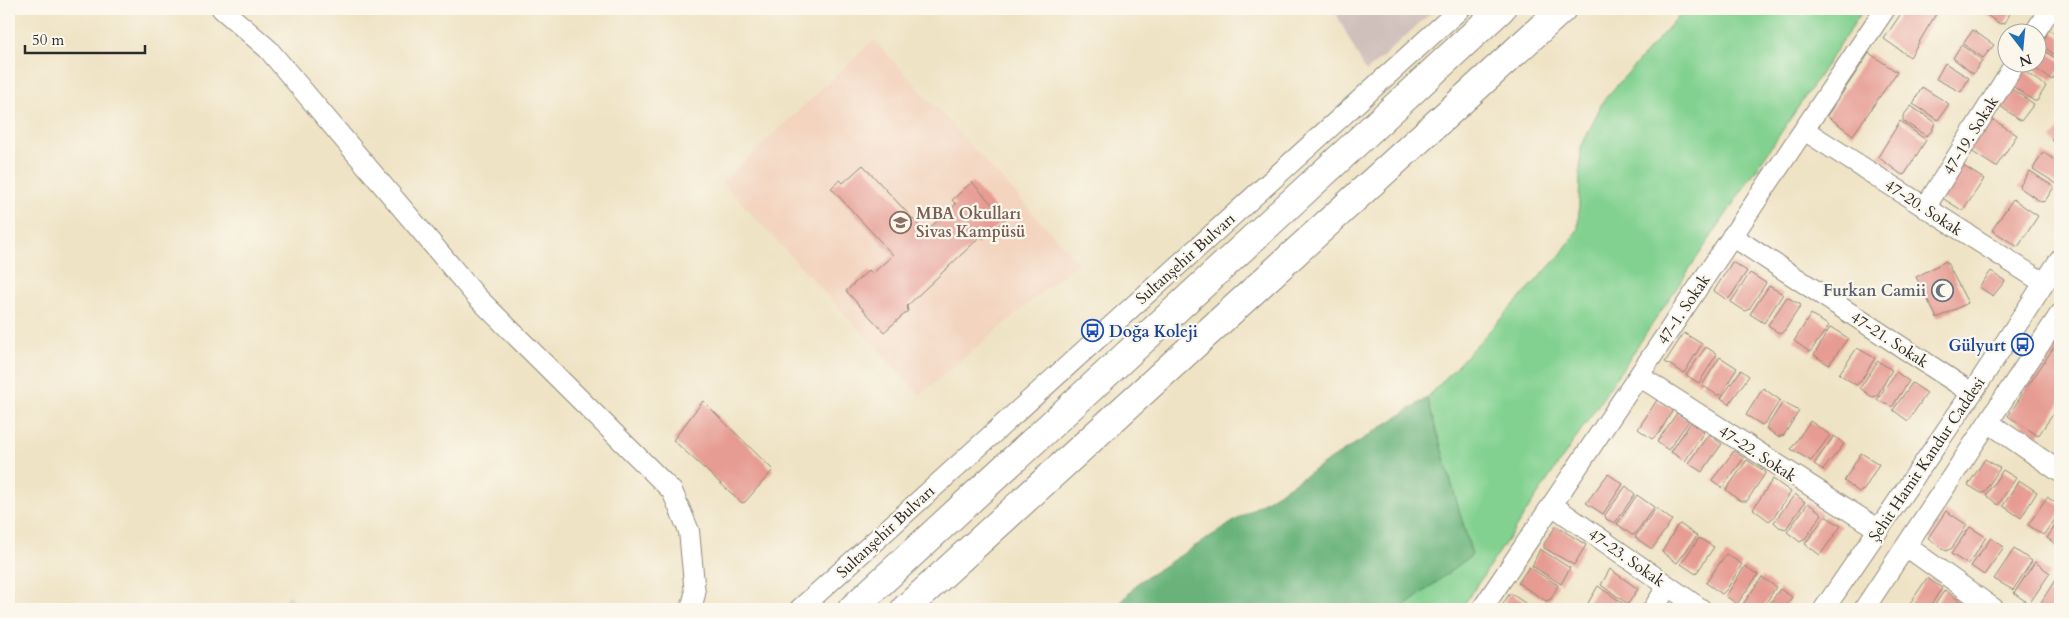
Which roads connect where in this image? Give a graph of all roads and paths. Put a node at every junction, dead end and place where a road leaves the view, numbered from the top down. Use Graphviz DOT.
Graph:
graph roads {
  1 [pos="222,9"];
  2 [pos="1460,9"];
  3 [pos="1501,9"];
  4 [pos="1562,9"];
  5 [pos="1885,9"];
  6 [pos="2050,9"];
  7 [pos="2042,22"];
  8 [pos="2010,72"];
  9 [pos="1804,130"];
  10 [pos="1925,208"];
  11 [pos="1732,236"];
  12 [pos="2060,258"];
  13 [pos="2044,284"];
  14 [pos="2060,314"];
  15 [pos="1638,376"];
  16 [pos="1972,393"];
  17 [pos="1988,422"];
  18 [pos="2060,472"];
  19 [pos="1552,505"];
  20 [pos="1878,530"];
  21 [pos="1906,546"];
  22 [pos="1668,586"];
  23 [pos="691,609"];
  24 [pos="800,609"];
  25 [pos="852,609"];
  26 [pos="905,609"];
  27 [pos="1482,609"];
  28 [pos="1654,609"];
  29 [pos="1702,609"];
  30 [pos="1824,609"];
  31 [pos="1864,609"];
  32 [pos="1994,609"];
  1 -- 23 [label="street"];
  2 -- 24 [label="street, Sultanşehir Bulvarı"];
  3 -- 25 [label="highway, Sultanşehir Bulvarı"];
  4 -- 26 [label="highway"];
  5 -- 9 [label="street, 47-1. Sokak"];
  6 -- 7 [label="street"];
  8 -- 10 [label="street, 47-19. Sokak"];
  9 -- 10 [label="street, 47-20. Sokak"];
  9 -- 11 [label="street, 47-1. Sokak"];
  10 -- 13 [label="street, 47-20. Sokak"];
  11 -- 15 [label="street, 47-1. Sokak"];
  11 -- 16 [label="street, 47-21. Sokak"];
  12 -- 13 [label="street, Şehit Hamit Kandur Caddesi"];
  13 -- 16 [label="street, Şehit Hamit Kandur Caddesi"];
  14 -- 17 [label="street, Şehit Hamit Kandur Caddesi"];
  15 -- 19 [label="street, 47-1. Sokak"];
  15 -- 20 [label="street, 47-22. Sokak"];
  16 -- 20 [label="street, Şehit Hamit Kandur Caddesi"];
  17 -- 18 [label="street"];
  17 -- 21 [label="street, Şehit Hamit Kandur Caddesi"];
  19 -- 22 [label="street, 47-23. Sokak"];
  19 -- 27 [label="street, 47-1. Sokak"];
  20 -- 30 [label="street, Şehit Hamit Kandur Caddesi"];
  21 -- 31 [label="street, Şehit Hamit Kandur Caddesi"];
  21 -- 32 [label="street"];
  22 -- 28 [label="street"];
  22 -- 29 [label="street, 47-23. Sokak"];
}
